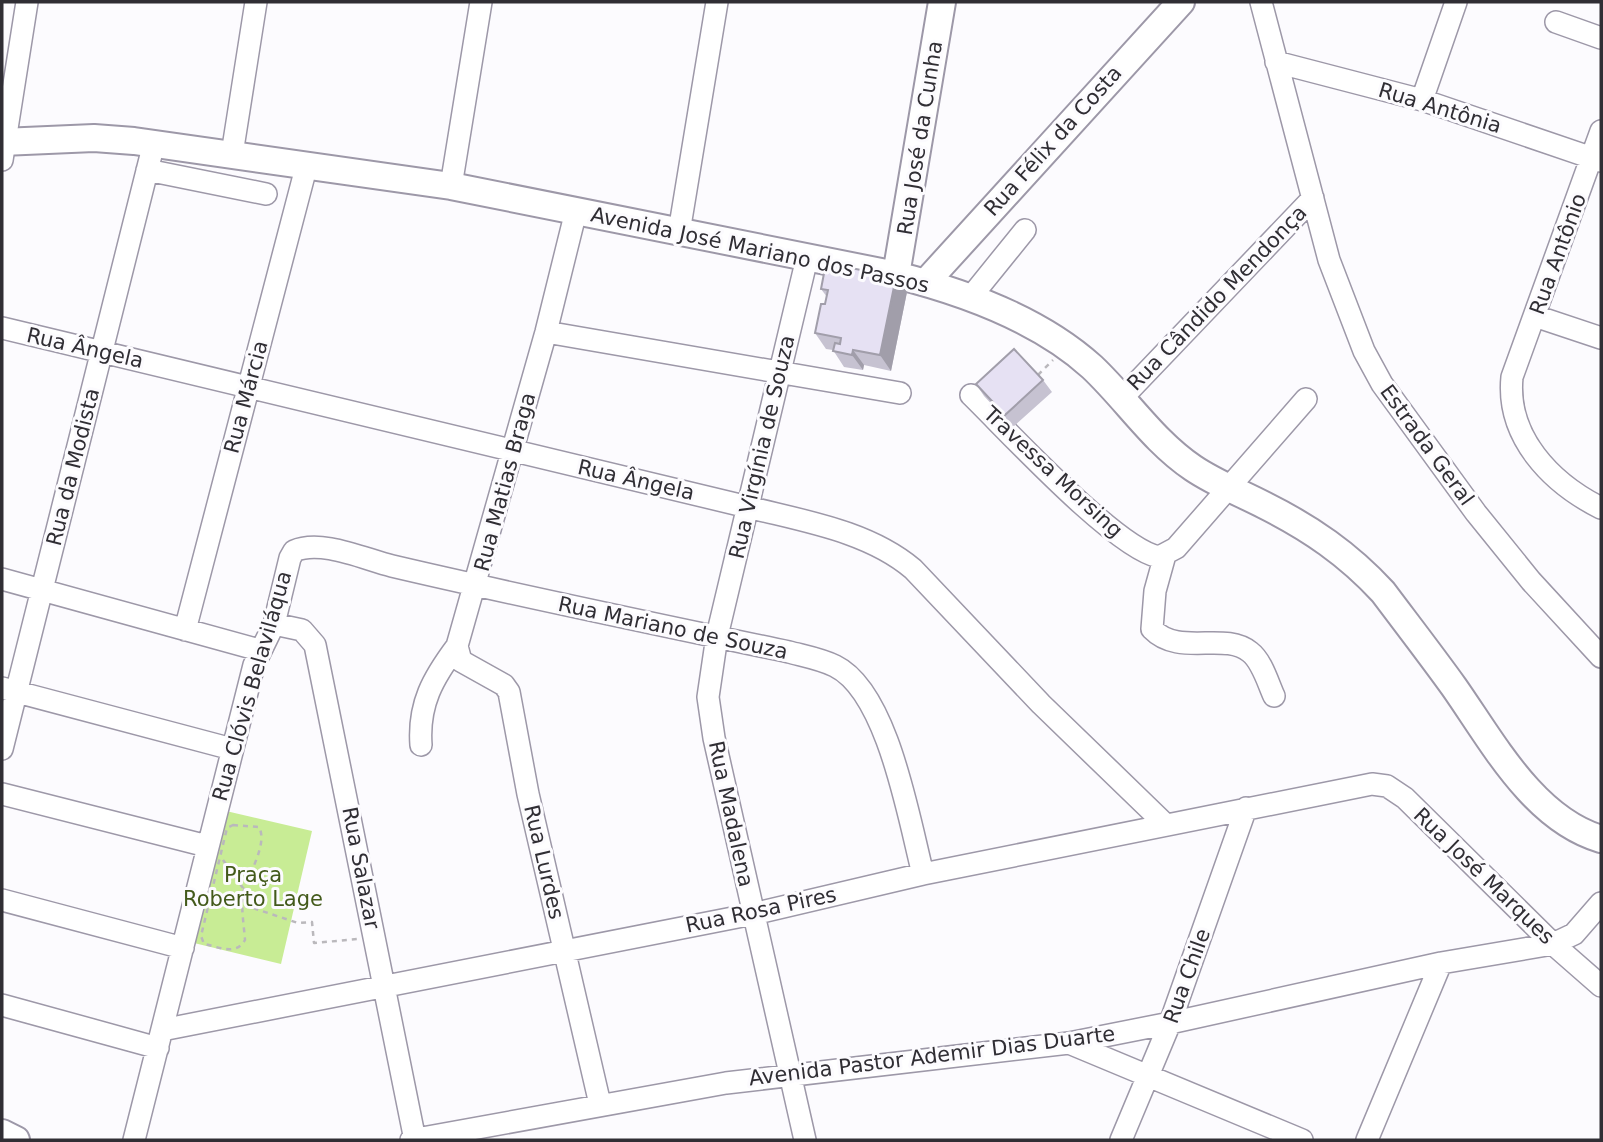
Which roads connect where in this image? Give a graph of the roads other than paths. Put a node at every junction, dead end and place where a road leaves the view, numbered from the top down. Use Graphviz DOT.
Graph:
graph roads {
  1 [pos="27,2"];
  2 [pos="256,2"];
  3 [pos="481,2"];
  4 [pos="717,2"];
  5 [pos="942,2"];
  6 [pos="1181,2"];
  7 [pos="1261,2"];
  8 [pos="1456,2"];
  9 [pos="1556,22"];
  10 [pos="1601,38"];
  11 [pos="1276,62"];
  12 [pos="1422,100"];
  13 [pos="1601,131"];
  14 [pos="154,144"];
  15 [pos="3,148"];
  16 [pos="232,154"];
  17 [pos="1597,160"];
  18 [pos="307,164"];
  19 [pos="147,170"];
  20 [pos="452,186"];
  21 [pos="266,194"];
  22 [pos="1313,198"];
  23 [pos="576,211"];
  24 [pos="1025,230"];
  25 [pos="679,232"];
  26 [pos="807,257"];
  27 [pos="896,275"];
  28 [pos="926,282"];
  29 [pos="970,298"];
  30 [pos="1535,316"];
  31 [pos="2,328"];
  32 [pos="546,332"];
  33 [pos="1601,338"];
  34 [pos="102,351"];
  35 [pos="780,372"];
  36 [pos="248,387"];
  37 [pos="900,393"];
  38 [pos="971,395"];
  39 [pos="1122,398"];
  40 [pos="1306,399"];
  41 [pos="513,451"];
  42 [pos="1230,488"];
  43 [pos="748,507"];
  44 [pos="1601,508"];
  45 [pos="1165,555"];
  46 [pos="290,558"];
  47 [pos="2,579"];
  48 [pos="476,586"];
  49 [pos="42,590"];
  50 [pos="274,624"];
  51 [pos="185,630"];
  52 [pos="717,636"];
  53 [pos="457,646"];
  54 [pos="259,650"];
  55 [pos="1601,657"];
  56 [pos="9,690"];
  57 [pos="1274,696"];
  58 [pos="421,745"];
  59 [pos="2,749"];
  60 [pos="232,749"];
  61 [pos="1359,786"];
  62 [pos="2,794"];
  63 [pos="1246,808"];
  64 [pos="1166,825"];
  65 [pos="1601,839"];
  66 [pos="214,851"];
  67 [pos="923,874"];
  68 [pos="2,900"];
  69 [pos="1601,903"];
  70 [pos="752,914"];
  71 [pos="1553,944"];
  72 [pos="183,948"];
  73 [pos="564,950"];
  74 [pos="1441,963"];
  75 [pos="1601,986"];
  76 [pos="385,988"];
  77 [pos="2,1005"];
  78 [pos="1170,1023"];
  79 [pos="160,1039"];
  80 [pos="1069,1043"];
  81 [pos="792,1073"];
  82 [pos="1148,1077"];
  83 [pos="600,1104"];
  84 [pos="2,1133"];
  85 [pos="16,1140"];
  86 [pos="134,1140"];
  87 [pos="414,1140"];
  88 [pos="805,1140"];
  89 [pos="1121,1140"];
  90 [pos="1302,1140"];
  91 [pos="1367,1140"];
  1 -- 15 [label="street"];
  2 -- 16 [label="street"];
  3 -- 20 [label="street"];
  4 -- 25 [label="street"];
  5 -- 27 [label="main road, Rua José da Cunha"];
  6 -- 28 [label="main road, Rua Félix da Costa"];
  7 -- 11 [label="street, Estrada Geral"];
  8 -- 12 [label="street"];
  9 -- 10 [label="street"];
  11 -- 12 [label="street, Rua Antônia"];
  11 -- 22 [label="street, Estrada Geral"];
  12 -- 17 [label="street, Rua Antônia"];
  13 -- 17 [label="street, Rua Antônio"];
  14 -- 15 [label="main road, Avenida José Mariano dos Passos"];
  14 -- 16 [label="main road, Avenida José Mariano dos Passos"];
  14 -- 19 [label="street, Rua da Modista"];
  16 -- 18 [label="main road, Avenida José Mariano dos Passos"];
  17 -- 30 [label="street, Rua Antônio"];
  18 -- 20 [label="main road, Avenida José Mariano dos Passos"];
  18 -- 36 [label="street, Rua Márcia"];
  19 -- 21 [label="street"];
  19 -- 34 [label="street, Rua da Modista"];
  20 -- 23 [label="main road, Avenida José Mariano dos Passos"];
  22 -- 39 [label="street, Rua Cândido Mendonça"];
  22 -- 55 [label="street, Estrada Geral"];
  23 -- 25 [label="main road, Avenida José Mariano dos Passos"];
  23 -- 32 [label="street, Rua Matias Braga"];
  24 -- 29 [label="street"];
  25 -- 26 [label="main road, Avenida José Mariano dos Passos"];
  26 -- 27 [label="main road, Avenida José Mariano dos Passos"];
  26 -- 35 [label="street, Rua Virgínia de Souza"];
  27 -- 28 [label="main road, Avenida José Mariano dos Passos"];
  28 -- 29 [label="main road, Avenida José Mariano dos Passos"];
  29 -- 39 [label="main road, Avenida José Mariano dos Passos"];
  30 -- 33 [label="street"];
  30 -- 44 [label="street, Rua Antônio"];
  31 -- 34 [label="street, Rua Ângela"];
  32 -- 35 [label="street"];
  32 -- 41 [label="street, Rua Matias Braga"];
  34 -- 36 [label="street, Rua Ângela"];
  34 -- 49 [label="street, Rua da Modista"];
  35 -- 37 [label="street"];
  35 -- 43 [label="street, Rua Virgínia de Souza"];
  36 -- 41 [label="street, Rua Ângela"];
  36 -- 51 [label="street, Rua Márcia"];
  38 -- 45 [label="street, Travessa Morsing"];
  39 -- 42 [label="main road, Avenida José Mariano dos Passos"];
  40 -- 42 [label="street"];
  41 -- 43 [label="street, Rua Ângela"];
  41 -- 48 [label="street, Rua Matias Braga"];
  42 -- 45 [label="street"];
  42 -- 65 [label="main road, Avenida José Mariano dos Passos"];
  43 -- 52 [label="street, Rua Virgínia de Souza"];
  43 -- 64 [label="street, Rua Ângela"];
  45 -- 57 [label="street"];
  46 -- 48 [label="street, Rua Mariano de Souza"];
  46 -- 50 [label="street, Rua Clóvis Belaviláqua"];
  47 -- 49 [label="street"];
  48 -- 52 [label="street, Rua Mariano de Souza"];
  48 -- 53 [label="street, Rua Matias Braga"];
  49 -- 51 [label="street"];
  49 -- 56 [label="street, Rua da Modista"];
  50 -- 54 [label="street, Rua Clóvis Belaviláqua"];
  50 -- 76 [label="street, Rua Salazar"];
  51 -- 54 [label="street"];
  52 -- 67 [label="street, Rua Mariano de Souza"];
  52 -- 70 [label="street, Rua Madalena"];
  53 -- 58 [label="street, Rua Matias Braga"];
  53 -- 73 [label="street, Rua Lurdes"];
  54 -- 60 [label="street, Rua Clóvis Belaviláqua"];
  56 -- 59 [label="street, Rua da Modista"];
  56 -- 60 [label="street"];
  60 -- 66 [label="street, Rua Clóvis Belaviláqua"];
  61 -- 63 [label="street, Rua Rosa Pires"];
  61 -- 71 [label="street, Rua José Marques"];
  62 -- 66 [label="street"];
  63 -- 64 [label="street, Rua Rosa Pires"];
  63 -- 78 [label="street, Rua Chile"];
  64 -- 67 [label="street, Rua Rosa Pires"];
  66 -- 72 [label="street, Rua Clóvis Belaviláqua"];
  67 -- 70 [label="street, Rua Rosa Pires"];
  68 -- 72 [label="street"];
  69 -- 71 [label="street, Avenida Pastor Ademir Dias Duarte"];
  70 -- 73 [label="street, Rua Rosa Pires"];
  70 -- 81 [label="street, Rua Madalena"];
  71 -- 74 [label="street, Avenida Pastor Ademir Dias Duarte"];
  71 -- 75 [label="street, Rua José Marques"];
  72 -- 79 [label="street, Rua Clóvis Belaviláqua"];
  73 -- 76 [label="street, Rua Rosa Pires"];
  73 -- 83 [label="street, Rua Lurdes"];
  74 -- 78 [label="street, Avenida Pastor Ademir Dias Duarte"];
  74 -- 91 [label="street"];
  76 -- 79 [label="street, Rua Rosa Pires"];
  76 -- 87 [label="street, Rua Salazar"];
  77 -- 79 [label="street"];
  78 -- 80 [label="street, Avenida Pastor Ademir Dias Duarte"];
  78 -- 82 [label="street, Rua Chile"];
  79 -- 86 [label="street, Rua Clóvis Belaviláqua"];
  80 -- 81 [label="street, Avenida Pastor Ademir Dias Duarte"];
  80 -- 82 [label="street"];
  81 -- 83 [label="street, Avenida Pastor Ademir Dias Duarte"];
  81 -- 88 [label="street, Rua Madalena"];
  82 -- 89 [label="street, Rua Chile"];
  82 -- 90 [label="street"];
  83 -- 87 [label="street, Avenida Pastor Ademir Dias Duarte"];
  84 -- 85 [label="main road"];
}
